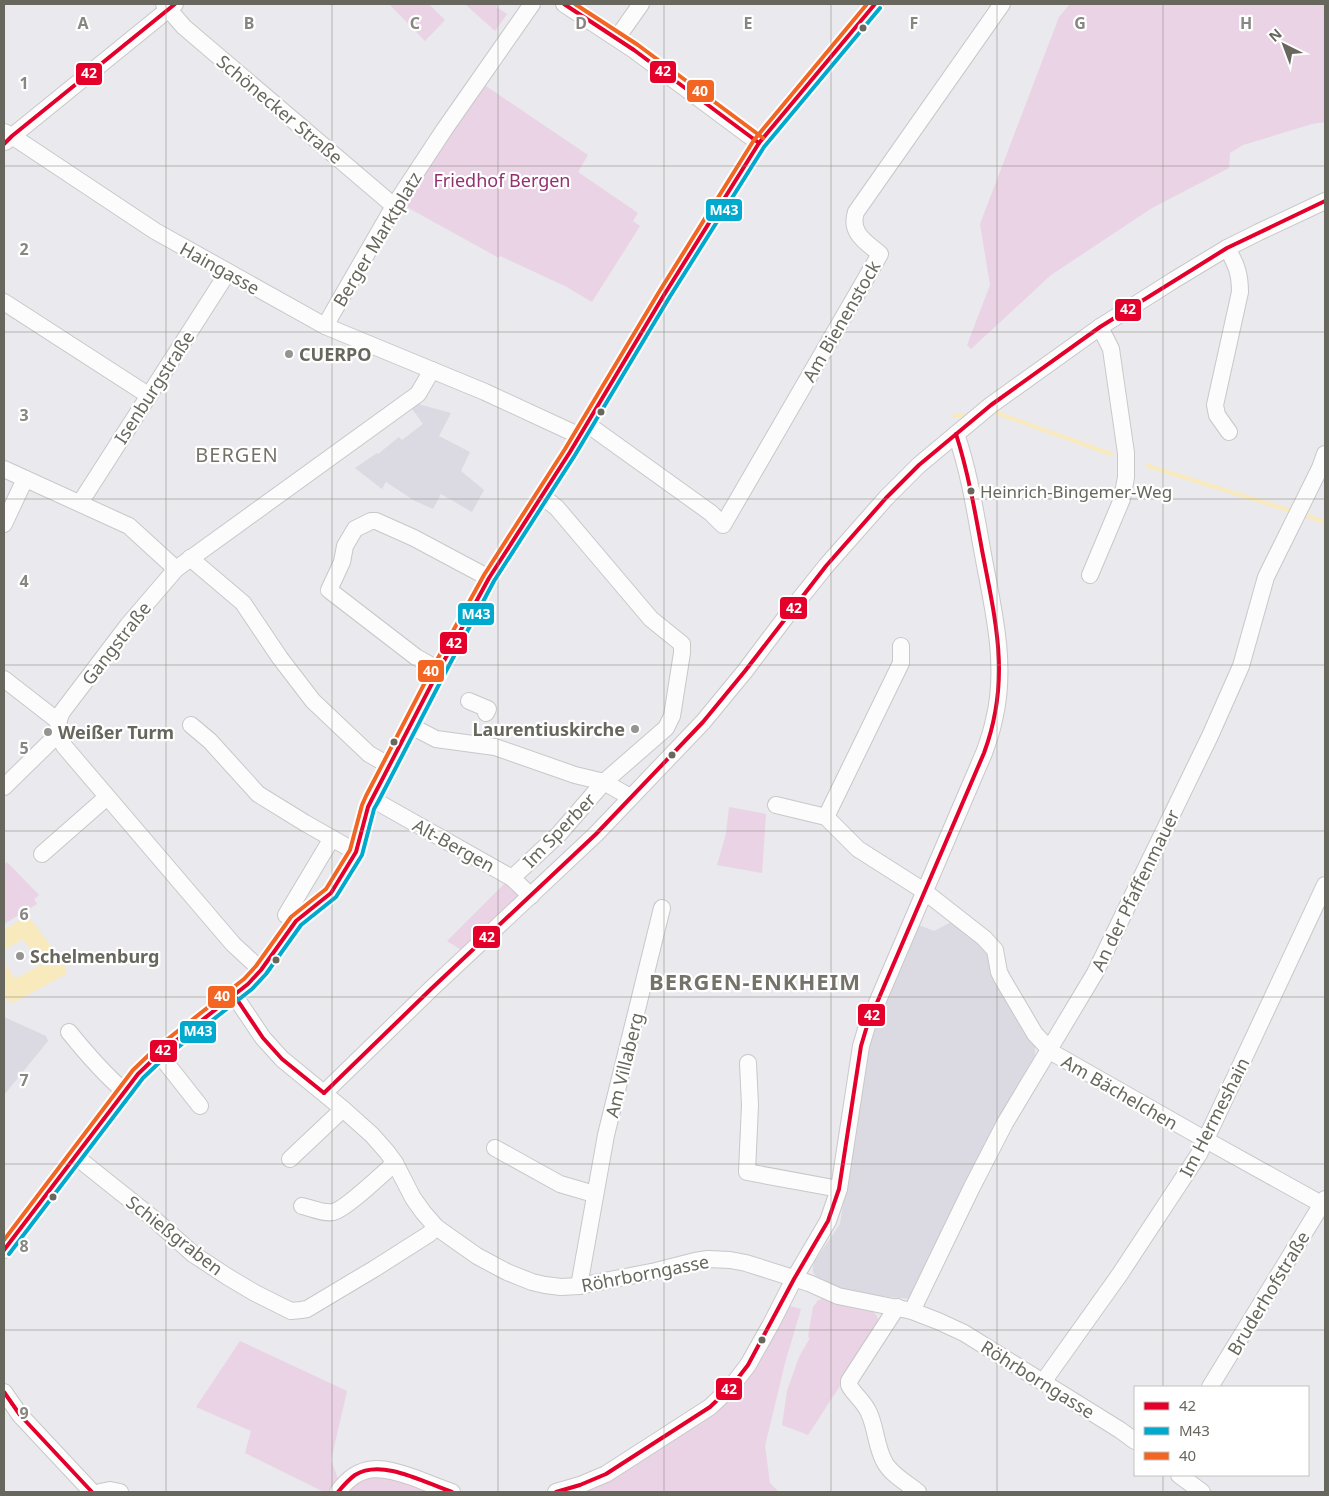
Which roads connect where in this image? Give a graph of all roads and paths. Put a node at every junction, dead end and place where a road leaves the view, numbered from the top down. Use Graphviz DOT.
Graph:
graph roads {
  1 [pos="532,4"];
  2 [pos="564,4"];
  3 [pos="641,4"];
  4 [pos="876,4"];
  5 [pos="1002,4"];
  6 [pos="169,5"];
  7 [pos="617,38"];
  8 [pos="6,137"];
  9 [pos="759,143"];
  10 [pos="1325,201"];
  11 [pos="394,206"];
  12 [pos="1227,248"];
  13 [pos="228,272"];
  14 [pos="4,302"];
  15 [pos="325,326"];
  16 [pos="1100,327"];
  17 [pos="432,370"];
  18 [pos="148,395"];
  19 [pos="583,430"];
  20 [pos="1228,432"];
  21 [pos="956,434"];
  22 [pos="1325,454"];
  23 [pos="4,468"];
  24 [pos="25,478"];
  25 [pos="542,496"];
  26 [pos="80,503"];
  27 [pos="4,524"];
  28 [pos="723,525"];
  29 [pos="190,558"];
  30 [pos="176,569"];
  31 [pos="1090,574"];
  32 [pos="489,578"];
  33 [pos="902,646"];
  34 [pos="439,670"];
  35 [pos="4,679"];
  36 [pos="469,701"];
  37 [pos="486,713"];
  38 [pos="192,725"];
  39 [pos="411,726"];
  40 [pos="59,728"];
  41 [pos="390,766"];
  42 [pos="604,782"];
  43 [pos="4,787"];
  44 [pos="107,797"];
  45 [pos="630,797"];
  46 [pos="372,798"];
  47 [pos="776,805"];
  48 [pos="826,817"];
  49 [pos="332,838"];
  50 [pos="356,852"];
  51 [pos="42,854"];
  52 [pos="512,878"];
  53 [pos="1325,886"];
  54 [pos="924,891"];
  55 [pos="531,896"];
  56 [pos="662,908"];
  57 [pos="296,921"];
  58 [pos="262,970"];
  59 [pos="234,995"];
  60 [pos="69,1032"];
  61 [pos="1049,1049"];
  62 [pos="159,1054"];
  63 [pos="748,1063"];
  64 [pos="124,1091"];
  65 [pos="324,1093"];
  66 [pos="200,1106"];
  67 [pos="343,1109"];
  68 [pos="1206,1140"];
  69 [pos="495,1148"];
  70 [pos="74,1156"];
  71 [pos="290,1159"];
  72 [pos="395,1163"];
  73 [pos="839,1189"];
  74 [pos="594,1194"];
  75 [pos="1324,1203"];
  76 [pos="302,1206"];
  77 [pos="436,1227"];
  78 [pos="4,1250"];
  79 [pos="794,1279"];
  80 [pos="579,1286"];
  81 [pos="904,1309"];
  82 [pos="1043,1382"];
  83 [pos="1211,1386"];
  84 [pos="4,1392"];
  85 [pos="1134,1440"];
  86 [pos="1180,1476"];
  87 [pos="92,1492"];
  88 [pos="100,1492"];
  89 [pos="120,1492"];
  90 [pos="338,1492"];
  91 [pos="452,1492"];
  92 [pos="556,1492"];
  93 [pos="918,1492"];
  94 [pos="1202,1492"];
  1 -- 11 [label="street, Berger Marktplatz"];
  2 -- 7 [label="street"];
  3 -- 7 [label="street"];
  4 -- 9 [label="street"];
  5 -- 28 [label="street, Am Bienenstock"];
  6 -- 8 [label="street"];
  6 -- 11 [label="street, Schönecker Straße"];
  7 -- 9 [label="street"];
  8 -- 13 [label="street, Haingasse"];
  9 -- 19 [label="street"];
  10 -- 12 [label="street, Im Sperber"];
  11 -- 15 [label="street, Berger Marktplatz"];
  12 -- 16 [label="street, Im Sperber"];
  12 -- 20 [label="street"];
  13 -- 15 [label="street, Haingasse"];
  13 -- 18 [label="street, Isenburgstraße"];
  14 -- 18 [label="street"];
  15 -- 17 [label="street, Haingasse"];
  16 -- 21 [label="street, Im Sperber"];
  16 -- 31 [label="street"];
  17 -- 19 [label="street, Haingasse"];
  17 -- 29 [label="street, Gangstraße"];
  18 -- 26 [label="street, Isenburgstraße"];
  19 -- 25 [label="street"];
  19 -- 28 [label="street, Haingasse"];
  21 -- 45 [label="street, Im Sperber"];
  21 -- 54 [label="street"];
  22 -- 61 [label="street, An der Pfaffenmauer"];
  23 -- 24 [label="street"];
  24 -- 26 [label="street"];
  24 -- 27 [label="street"];
  25 -- 32 [label="street"];
  25 -- 42 [label="street, Im Sperber"];
  26 -- 30 [label="street"];
  29 -- 30 [label="street, Gangstraße"];
  29 -- 41 [label="street"];
  30 -- 40 [label="street, Gangstraße"];
  32 -- 34 [label="street"];
  32 -- 34 [label="street"];
  33 -- 48 [label="street"];
  34 -- 39 [label="street"];
  35 -- 40 [label="street"];
  36 -- 37 [label="street"];
  38 -- 49 [label="street"];
  39 -- 41 [label="street"];
  39 -- 42 [label="street"];
  40 -- 43 [label="street, Gangstraße"];
  40 -- 44 [label="street"];
  41 -- 46 [label="street"];
  42 -- 45 [label="street"];
  42 -- 52 [label="street, Im Sperber"];
  44 -- 51 [label="street"];
  44 -- 58 [label="street"];
  45 -- 55 [label="street, Im Sperber"];
  46 -- 50 [label="street"];
  46 -- 52 [label="street, Alt-Bergen"];
  47 -- 48 [label="street"];
  48 -- 54 [label="street, Am Bächelchen"];
  49 -- 50 [label="street"];
  49 -- 57 [label="street"];
  50 -- 57 [label="street"];
  52 -- 55 [label="street, Alt-Bergen"];
  53 -- 68 [label="street, Im Hermeshain"];
  54 -- 61 [label="street, Am Bächelchen"];
  54 -- 73 [label="street"];
  55 -- 65 [label="street, Im Sperber"];
  56 -- 74 [label="street, Am Villaberg"];
  57 -- 58 [label="street"];
  58 -- 59 [label="street"];
  59 -- 62 [label="street"];
  59 -- 65 [label="street, Röhrborngasse"];
  60 -- 64 [label="street"];
  61 -- 68 [label="street, Am Bächelchen"];
  61 -- 81 [label="street, An der Pfaffenmauer"];
  62 -- 64 [label="street"];
  62 -- 66 [label="street"];
  63 -- 73 [label="street"];
  64 -- 70 [label="street"];
  65 -- 67 [label="street, Röhrborngasse"];
  67 -- 71 [label="street"];
  67 -- 72 [label="street, Röhrborngasse"];
  68 -- 75 [label="street, Am Bächelchen"];
  68 -- 82 [label="street, Im Hermeshain"];
  69 -- 74 [label="street"];
  70 -- 77 [label="street, Schießgraben"];
  70 -- 78 [label="street"];
  72 -- 76 [label="street"];
  72 -- 77 [label="street, Röhrborngasse"];
  73 -- 79 [label="street"];
  74 -- 80 [label="street, Am Villaberg"];
  75 -- 83 [label="street, Bruderhofstraße"];
  77 -- 80 [label="street, Röhrborngasse"];
  79 -- 80 [label="street, Röhrborngasse"];
  79 -- 81 [label="street, Röhrborngasse"];
  79 -- 92 [label="street"];
  81 -- 82 [label="street, Röhrborngasse"];
  81 -- 93 [label="street, An der Pfaffenmauer"];
  82 -- 85 [label="street, Röhrborngasse"];
  84 -- 87 [label="street"];
  86 -- 94 [label="street"];
  88 -- 89 [label="street"];
  90 -- 91 [label="street"];
}
